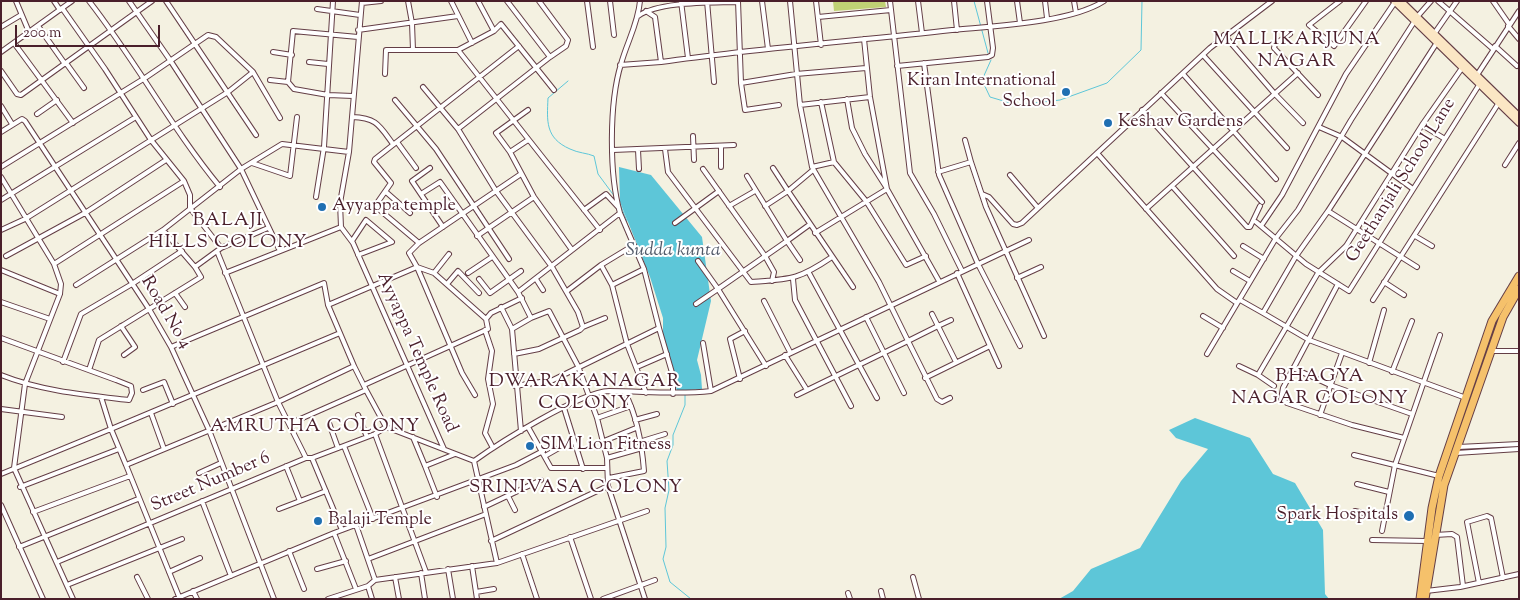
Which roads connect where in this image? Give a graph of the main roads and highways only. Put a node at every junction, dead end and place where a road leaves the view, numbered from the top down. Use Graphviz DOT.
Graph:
graph roads {
  1 [pos="1519,276"];
  2 [pos="1519,289"];
  3 [pos="1433,532"];
  4 [pos="1425,595"];
  5 [pos="1420,599"];
  1 -- 3 [label="highway"];
  2 -- 3 [label="highway"];
  3 -- 4 [label="highway"];
  3 -- 5 [label="highway"];
}
